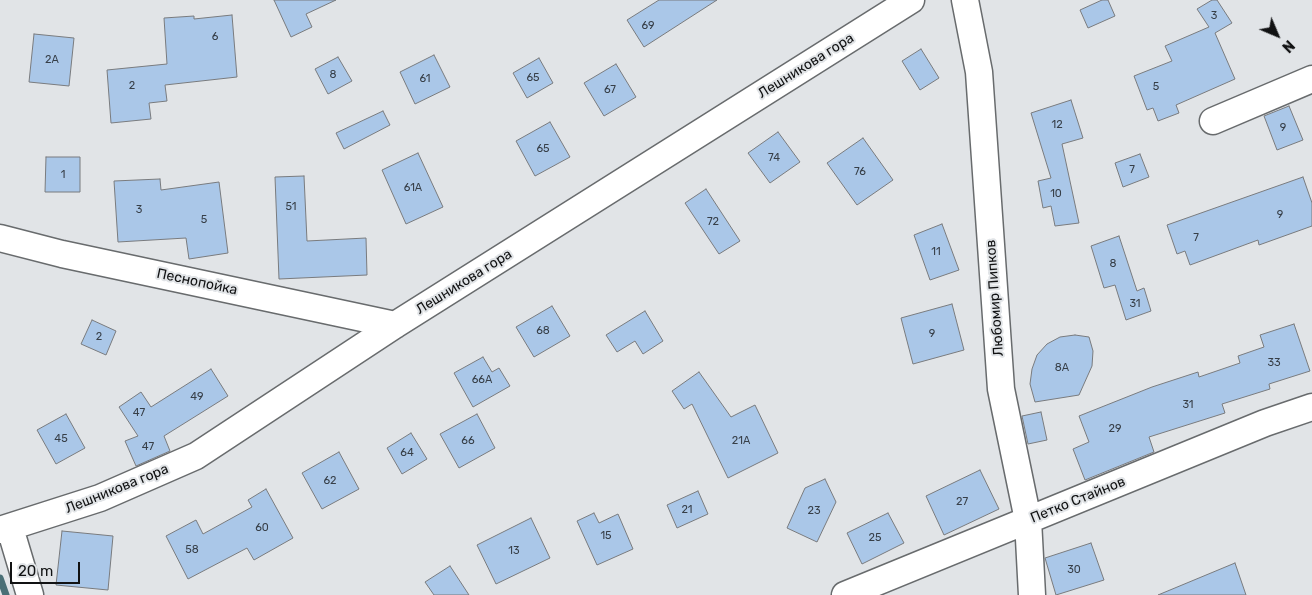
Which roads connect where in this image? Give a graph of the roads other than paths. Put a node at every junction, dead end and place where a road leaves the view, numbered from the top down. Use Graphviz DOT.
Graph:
graph roads {
  1 [pos="911,0"];
  2 [pos="965,0"];
  3 [pos="875,11"];
  4 [pos="1312,79"];
  5 [pos="1213,121"];
  6 [pos="0,238"];
  7 [pos="395,325"];
  8 [pos="1312,407"];
  9 [pos="1028,520"];
  10 [pos="5,529"];
  11 [pos="30,595"];
  12 [pos="845,595"];
  13 [pos="1032,595"];
  1 -- 3 [label="street, Лешникова гора"];
  2 -- 9 [label="street, Любомир Пипков"];
  3 -- 7 [label="street, Лешникова гора"];
  4 -- 5 [label="street"];
  6 -- 7 [label="street, Песнопойка"];
  7 -- 10 [label="street, Лешникова гора"];
  8 -- 9 [label="street, Петко Стайнов"];
  9 -- 12 [label="street, Петко Стайнов"];
  9 -- 13 [label="street, Любомир Пипков"];
  10 -- 11 [label="street"];
}
